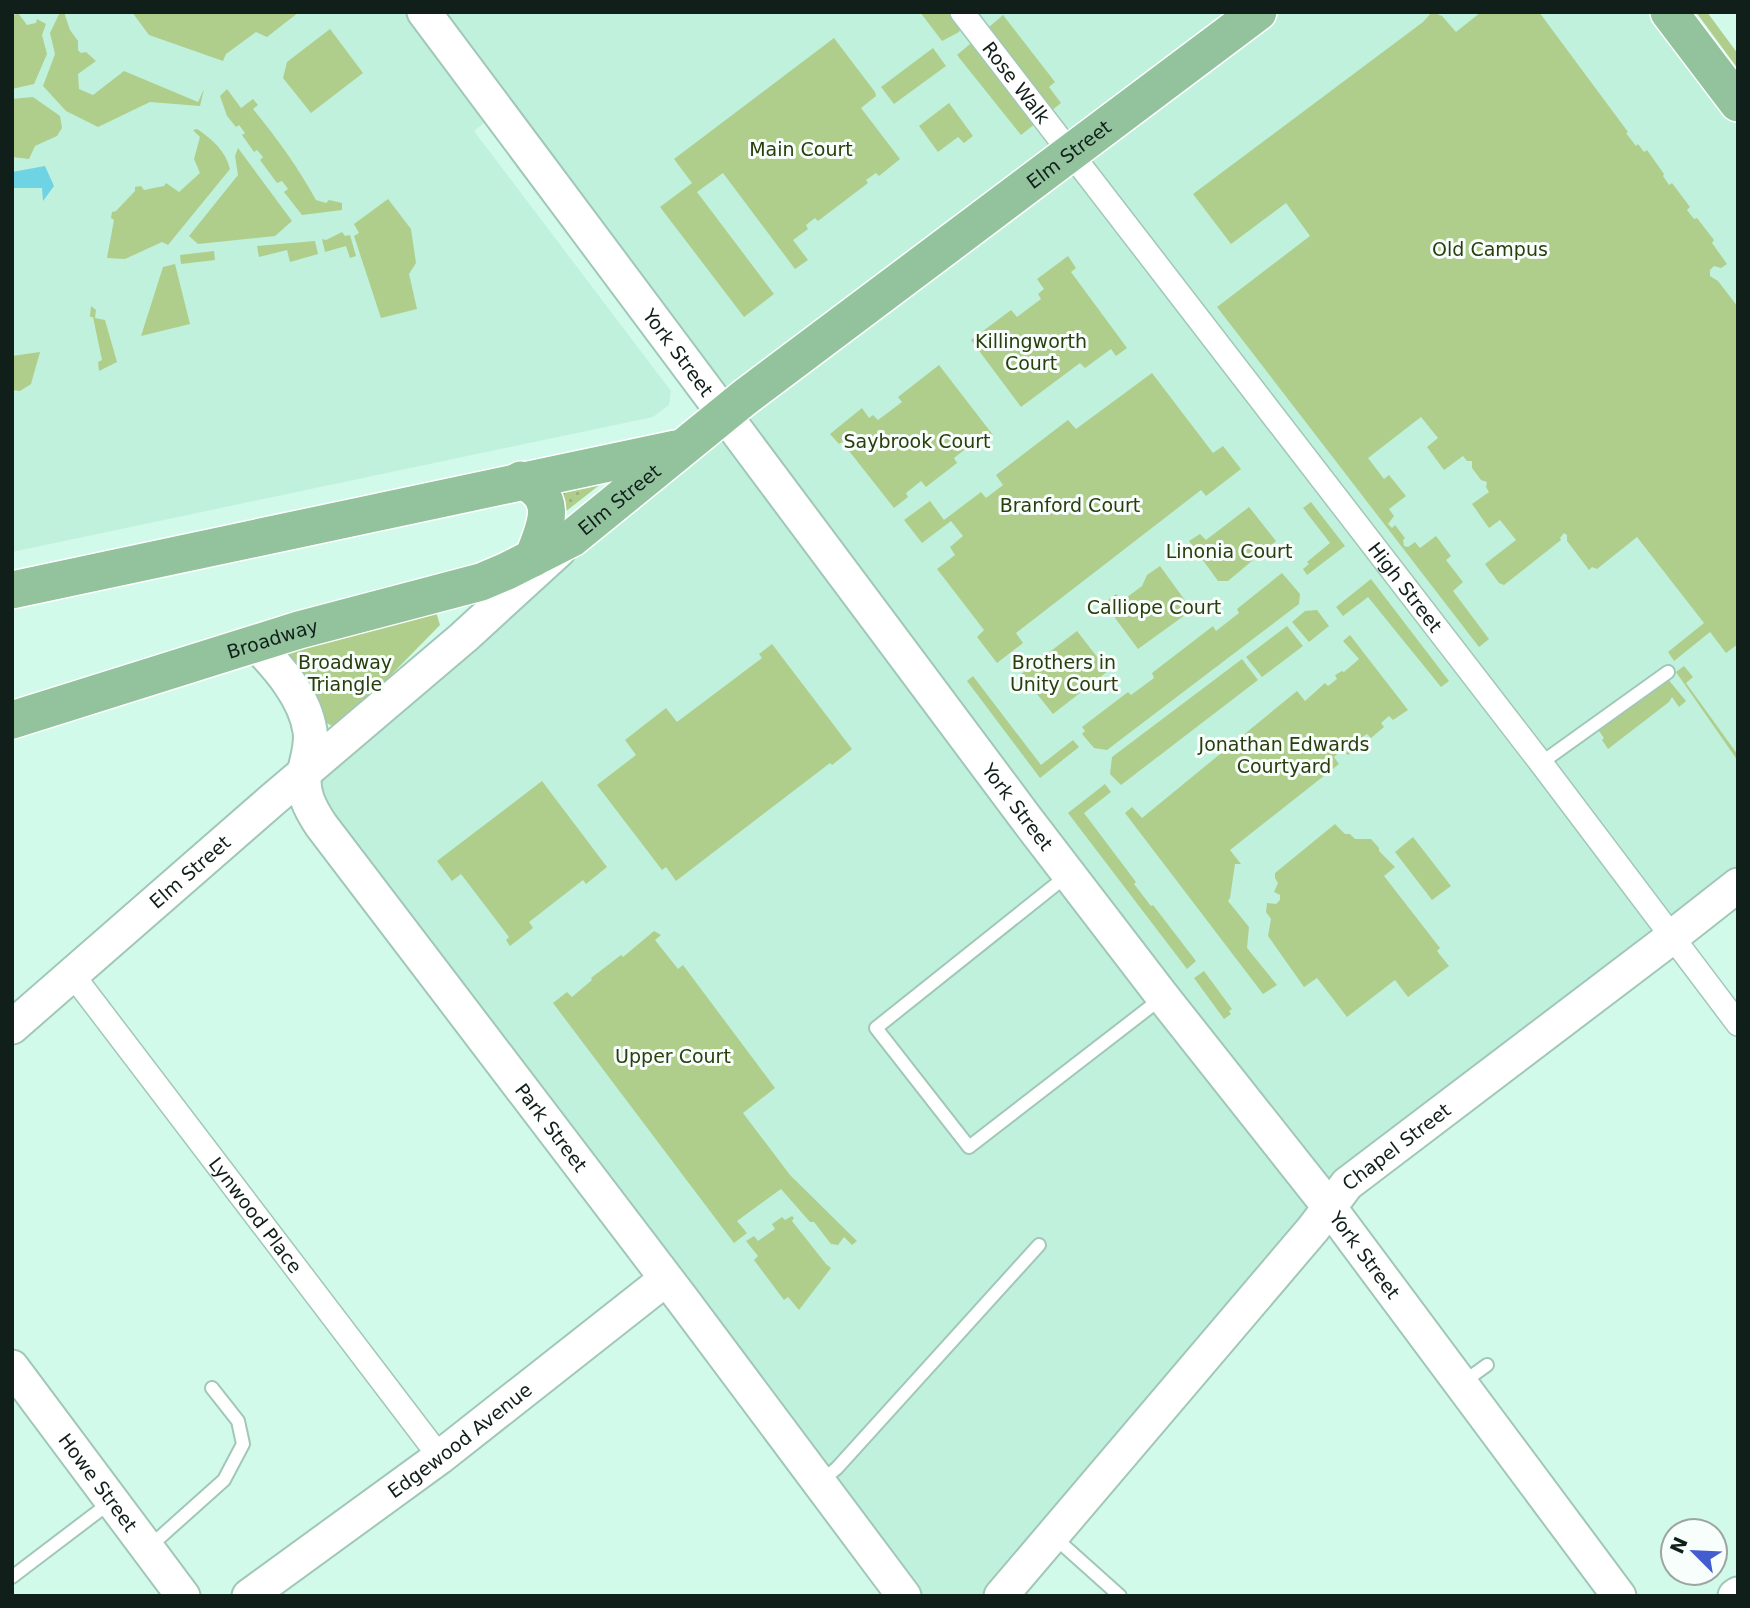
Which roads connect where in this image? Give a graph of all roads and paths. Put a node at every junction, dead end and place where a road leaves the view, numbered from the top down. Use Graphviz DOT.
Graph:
graph roads {
  1 [pos="424,12"];
  2 [pos="962,12"];
  3 [pos="1258,12"];
  4 [pos="1669,12"];
  5 [pos="1738,103"];
  6 [pos="1072,154"];
  7 [pos="724,414"];
  8 [pos="681,448"];
  9 [pos="522,480"];
  10 [pos="572,538"];
  11 [pos="533,558"];
  12 [pos="12,590"];
  13 [pos="255,643"];
  14 [pos="1668,672"];
  15 [pos="12,720"];
  16 [pos="1541,763"];
  17 [pos="304,772"];
  18 [pos="1069,874"];
  19 [pos="1738,884"];
  20 [pos="1673,936"];
  21 [pos="72,974"];
  22 [pos="1163,997"];
  23 [pos="1738,1024"];
  24 [pos="12,1027"];
  25 [pos="1331,1208"];
  26 [pos="1039,1245"];
  27 [pos="666,1279"];
  28 [pos="1487,1365"];
  29 [pos="12,1367"];
  30 [pos="1460,1385"];
  31 [pos="212,1388"];
  32 [pos="440,1457"];
  33 [pos="819,1483"];
  34 [pos="113,1501"];
  35 [pos="1052,1536"];
  36 [pos="147,1548"];
  37 [pos="12,1577"];
  38 [pos="183,1596"];
  39 [pos="248,1596"];
  40 [pos="904,1596"];
  41 [pos="1001,1596"];
  42 [pos="1120,1596"];
  43 [pos="1619,1596"];
  1 -- 7 [label="main road, York Street"];
  2 -- 6 [label="street, Rose Walk"];
  3 -- 6 [label="main road, Elm Street"];
  4 -- 5 [label="main road"];
  6 -- 7 [label="main road, Elm Street"];
  6 -- 16 [label="street, High Street"];
  7 -- 8 [label="main road, Elm Street"];
  7 -- 18 [label="main road, York Street"];
  8 -- 9 [label="main road"];
  8 -- 10 [label="main road, Elm Street"];
  9 -- 11 [label="main road"];
  9 -- 12 [label="main road"];
  10 -- 11 [label="main road, Broadway"];
  10 -- 17 [label="main road, Elm Street"];
  11 -- 13 [label="main road, Broadway"];
  13 -- 15 [label="main road, Broadway"];
  13 -- 17 [label="main road, Park Street"];
  14 -- 16 [label="lane"];
  16 -- 20 [label="street, High Street"];
  17 -- 21 [label="main road, Elm Street"];
  17 -- 27 [label="main road, Park Street"];
  18 -- 22 [label="main road, York Street"];
  18 -- 22 [label="lane"];
  19 -- 20 [label="main road, Chapel Street"];
  20 -- 23 [label="street, High Street"];
  20 -- 25 [label="main road, Chapel Street"];
  21 -- 24 [label="main road, Elm Street"];
  21 -- 32 [label="street, Lynwood Place"];
  22 -- 25 [label="main road, York Street"];
  25 -- 30 [label="main road, York Street"];
  25 -- 35 [label="main road, Chapel Street"];
  26 -- 33 [label="lane"];
  27 -- 32 [label="main road, Edgewood Avenue"];
  27 -- 33 [label="main road, Park Street"];
  28 -- 30 [label="lane"];
  29 -- 34 [label="main road, Howe Street"];
  30 -- 43 [label="main road, York Street"];
  31 -- 36 [label="lane"];
  32 -- 39 [label="main road, Edgewood Avenue"];
  33 -- 40 [label="main road, Park Street"];
  34 -- 36 [label="main road, Howe Street"];
  34 -- 37 [label="lane"];
  35 -- 41 [label="main road, Chapel Street"];
  35 -- 42 [label="lane"];
  36 -- 38 [label="main road, Howe Street"];
}
